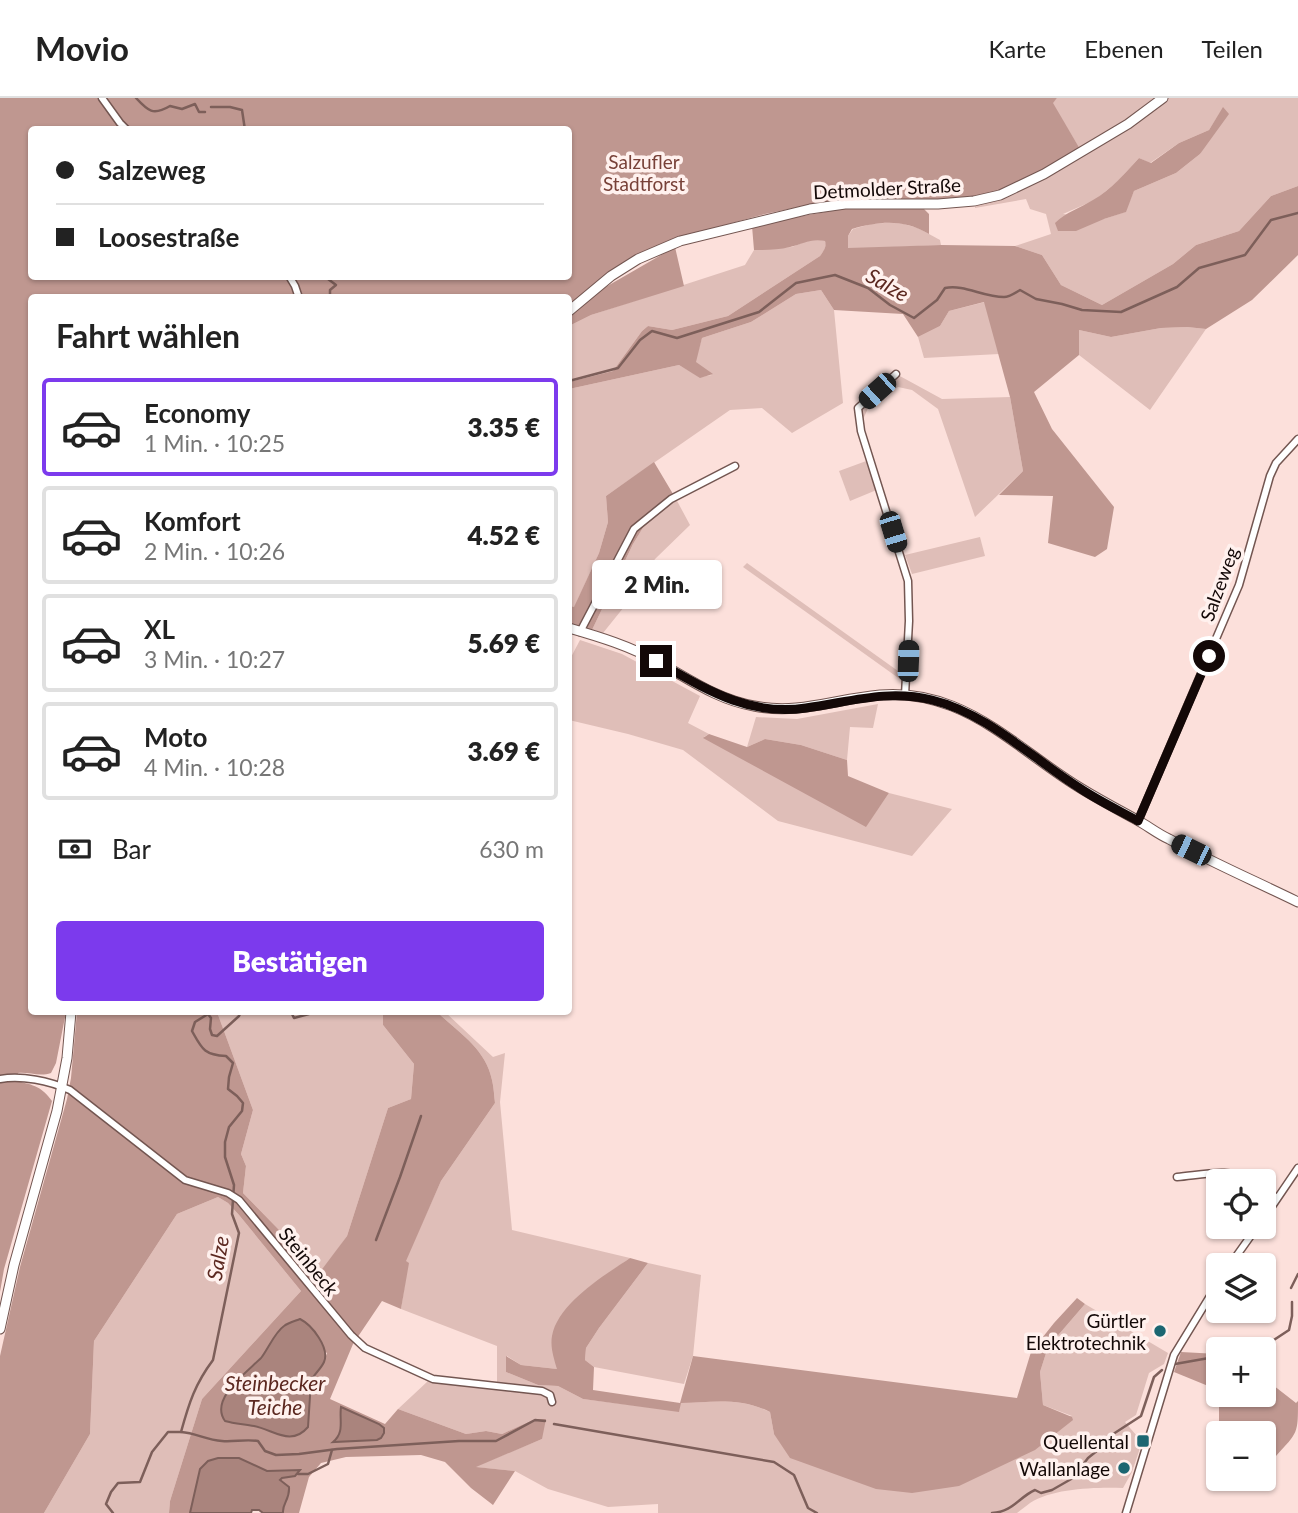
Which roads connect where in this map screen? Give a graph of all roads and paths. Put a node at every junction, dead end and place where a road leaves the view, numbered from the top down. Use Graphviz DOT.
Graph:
graph roads {
  1 [pos="102,98"];
  2 [pos="1163,98"];
  3 [pos="123,126"];
  4 [pos="572,308"];
  5 [pos="896,374"];
  6 [pos="1298,439"];
  7 [pos="735,466"];
  8 [pos="572,629"];
  9 [pos="580,632"];
  10 [pos="905,695"];
  11 [pos="1138,821"];
  12 [pos="1298,902"];
  13 [pos="71,1015"];
  14 [pos="0,1079"];
  15 [pos="62,1086"];
  16 [pos="1298,1168"];
  17 [pos="1206,1175"];
  18 [pos="1177,1177"];
  19 [pos="1278,1198"];
  20 [pos="1276,1201"];
  21 [pos="1206,1301"];
  22 [pos="0,1329"];
  23 [pos="552,1402"];
  24 [pos="1126,1513"];
  1 -- 3 [label="street"];
  2 -- 4 [label="main road, Detmolder Straße"];
  5 -- 10 [label="street"];
  6 -- 11 [label="street, Salzeweg"];
  7 -- 9 [label="street"];
  8 -- 9 [label="main road"];
  9 -- 10 [label="main road"];
  10 -- 11 [label="main road"];
  11 -- 12 [label="main road"];
  13 -- 15 [label="main road"];
  14 -- 15 [label="street"];
  15 -- 22 [label="main road"];
  15 -- 23 [label="street, Steinbeck"];
  16 -- 19 [label="street"];
  17 -- 18 [label="street"];
  19 -- 20 [label="street"];
  21 -- 24 [label="street"];
}
